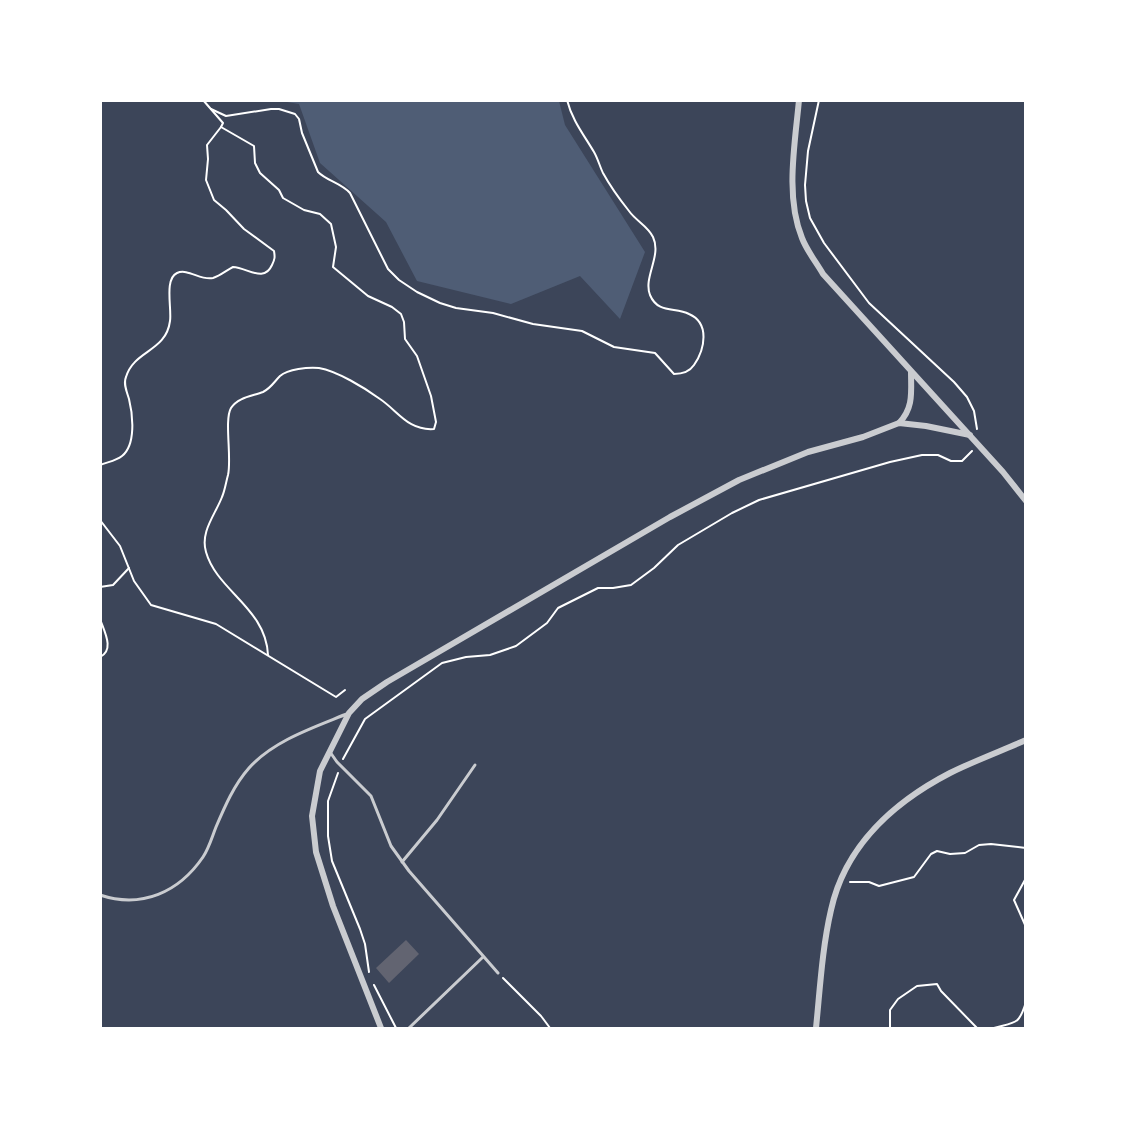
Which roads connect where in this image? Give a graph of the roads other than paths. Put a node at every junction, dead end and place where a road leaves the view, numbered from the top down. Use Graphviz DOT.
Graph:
graph roads {
  1 [pos="799,100"];
  2 [pos="911,372"];
  3 [pos="899,423"];
  4 [pos="973,434"];
  5 [pos="1026,501"];
  6 [pos="349,712"];
  7 [pos="1026,740"];
  8 [pos="329,750"];
  9 [pos="475,765"];
  10 [pos="402,862"];
  11 [pos="100,895"];
  12 [pos="483,956"];
  13 [pos="498,973"];
  14 [pos="381,1029"];
  15 [pos="409,1029"];
  16 [pos="816,1029"];
  1 -- 2 [label="street"];
  2 -- 3 [label="street"];
  2 -- 4 [label="street"];
  3 -- 4 [label="street"];
  3 -- 6 [label="street"];
  4 -- 5 [label="street"];
  6 -- 8 [label="street"];
  6 -- 11 [label="lane"];
  7 -- 16 [label="street"];
  8 -- 10 [label="lane"];
  8 -- 14 [label="street"];
  9 -- 10 [label="lane"];
  10 -- 12 [label="lane"];
  12 -- 13 [label="lane"];
  12 -- 15 [label="lane"];
}
